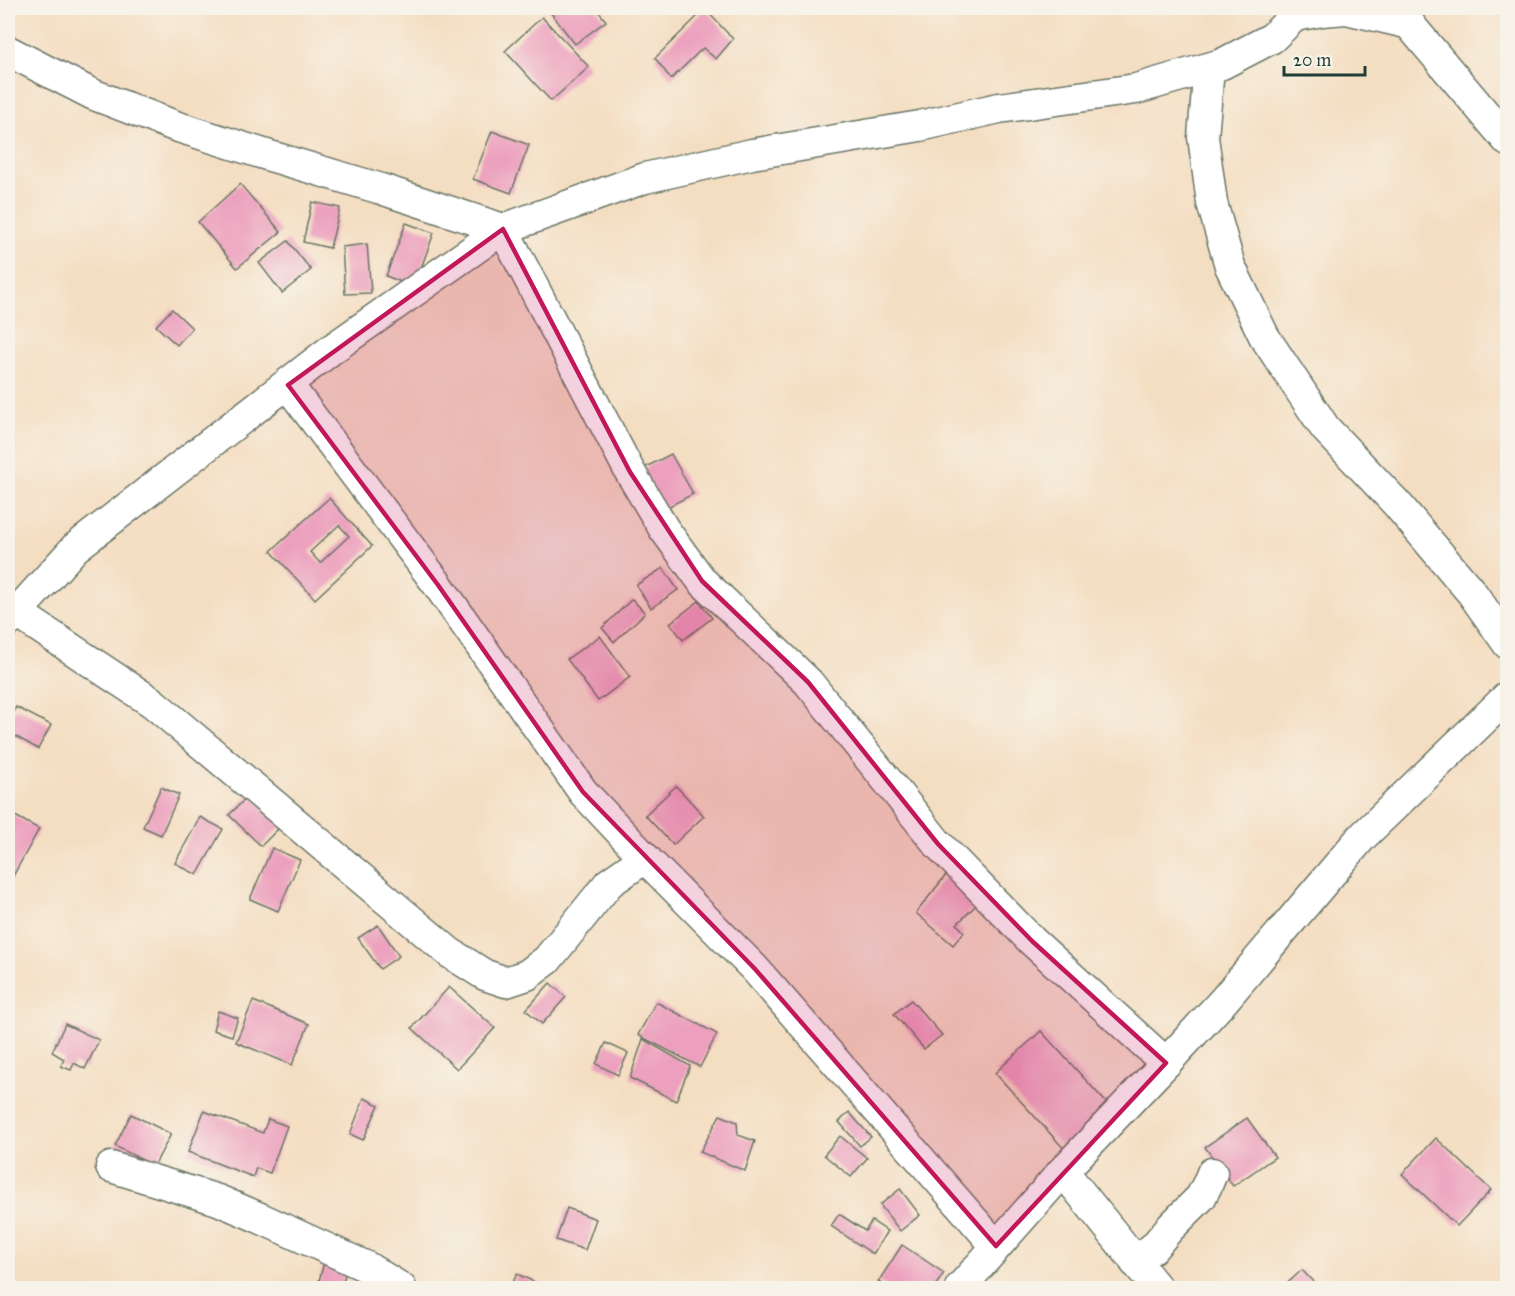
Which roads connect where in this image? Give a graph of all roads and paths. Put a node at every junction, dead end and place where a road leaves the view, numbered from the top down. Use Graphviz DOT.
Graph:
graph roads {
  1 [pos="1299,12"];
  2 [pos="1400,16"];
  3 [pos="8,51"];
  4 [pos="1209,68"];
  5 [pos="1508,141"];
  6 [pos="503,228"];
  7 [pos="288,385"];
  8 [pos="12,617"];
  9 [pos="1508,644"];
  10 [pos="1508,696"];
  11 [pos="645,858"];
  12 [pos="1167,1063"];
  13 [pos="111,1167"];
  14 [pos="1063,1171"];
  15 [pos="1212,1173"];
  16 [pos="996,1246"];
  17 [pos="1136,1262"];
  18 [pos="401,1288"];
  19 [pos="960,1288"];
  20 [pos="1156,1288"];
  1 -- 2 [label="street"];
  1 -- 4 [label="street"];
  2 -- 5 [label="street"];
  3 -- 6 [label="street"];
  4 -- 6 [label="street"];
  4 -- 9 [label="street"];
  6 -- 7 [label="street"];
  6 -- 12 [label="street"];
  7 -- 8 [label="street"];
  7 -- 11 [label="street"];
  8 -- 11 [label="street"];
  10 -- 12 [label="street"];
  11 -- 16 [label="street"];
  12 -- 14 [label="street"];
  13 -- 18 [label="street"];
  14 -- 16 [label="street"];
  14 -- 17 [label="street"];
  15 -- 17 [label="street"];
  16 -- 19 [label="street"];
  17 -- 20 [label="street"];
}
